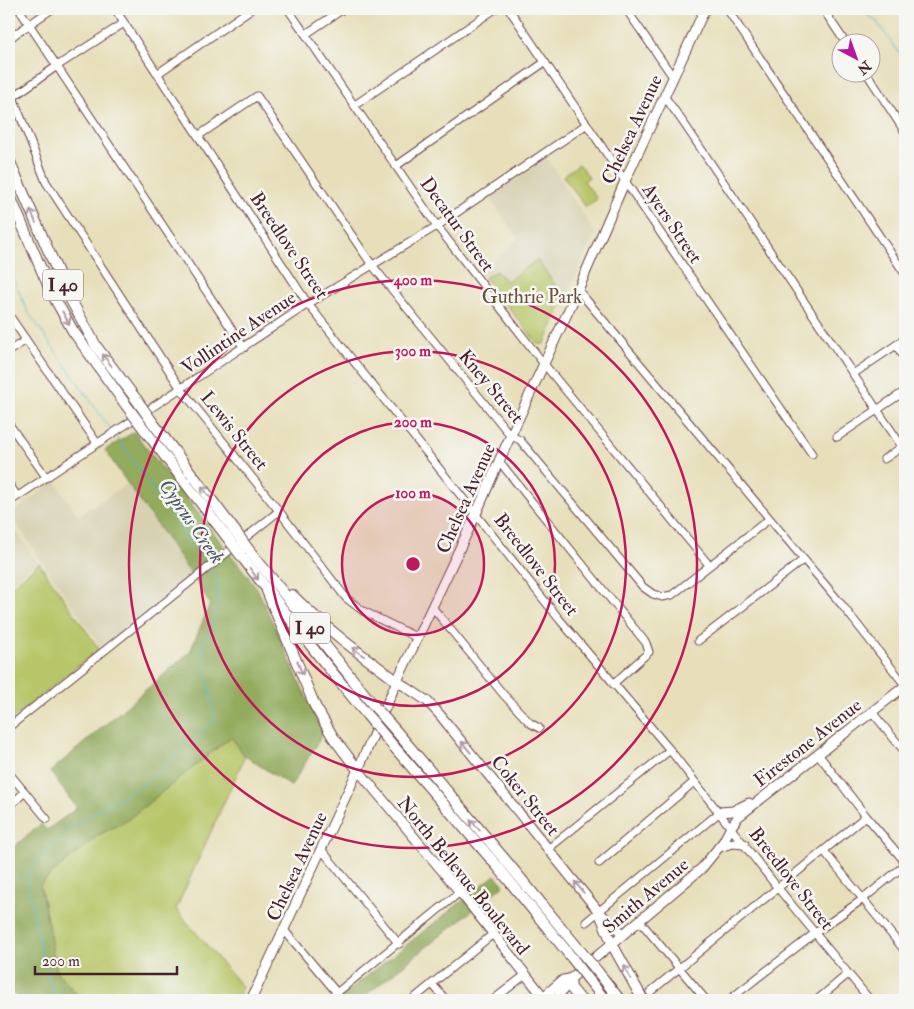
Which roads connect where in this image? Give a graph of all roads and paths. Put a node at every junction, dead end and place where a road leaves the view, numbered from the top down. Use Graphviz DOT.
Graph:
graph roads {
  1 [pos="19,9"];
  2 [pos="52,9"];
  3 [pos="115,9"];
  4 [pos="251,9"];
  5 [pos="288,9"];
  6 [pos="343,9"];
  7 [pos="495,9"];
  8 [pos="509,9"];
  9 [pos="626,9"];
  10 [pos="705,9"];
  11 [pos="727,9"];
  12 [pos="823,9"];
  13 [pos="124,22"];
  14 [pos="29,24"];
  15 [pos="838,32"];
  16 [pos="306,34"];
  17 [pos="9,40"];
  18 [pos="545,62"];
  19 [pos="57,66"];
  20 [pos="157,74"];
  21 [pos="674,77"];
  22 [pos="872,82"];
  23 [pos="665,97"];
  24 [pos="355,105"];
  25 [pos="587,124"];
  26 [pos="905,132"];
  27 [pos="198,136"];
  28 [pos="9,160"];
  29 [pos="396,166"];
  30 [pos="625,181"];
  31 [pos="9,194"];
  32 [pos="9,199"];
  33 [pos="9,208"];
  34 [pos="437,226"];
  35 [pos="22,227"];
  36 [pos="29,242"];
  37 [pos="372,265"];
  38 [pos="905,274"];
  39 [pos="578,290"];
  40 [pos="308,304"];
  41 [pos="9,315"];
  42 [pos="905,339"];
  43 [pos="26,340"];
  44 [pos="896,345"];
  45 [pos="244,348"];
  46 [pos="9,351"];
  47 [pos="905,359"];
  48 [pos="544,364"];
  49 [pos="853,374"];
  50 [pos="181,389"];
  51 [pos="905,392"];
  52 [pos="878,410"];
  53 [pos="9,424"];
  54 [pos="511,436"];
  55 [pos="837,437"];
  56 [pos="97,443"];
  57 [pos="904,447"];
  58 [pos="812,454"];
  59 [pos="499,460"];
  60 [pos="884,460"];
  61 [pos="46,477"];
  62 [pos="9,484"];
  63 [pos="17,496"];
  64 [pos="9,502"];
  65 [pos="279,511"];
  66 [pos="476,514"];
  67 [pos="769,519"];
  68 [pos="231,534"];
  69 [pos="245,553"];
  70 [pos="258,560"];
  71 [pos="803,560"];
  72 [pos="709,565"];
  73 [pos="267,591"];
  74 [pos="432,608"];
  75 [pos="418,638"];
  76 [pos="698,641"];
  77 [pos="397,681"];
  78 [pos="613,684"];
  79 [pos="905,685"];
  80 [pos="872,712"];
  81 [pos="9,727"];
  82 [pos="539,728"];
  83 [pos="670,750"];
  84 [pos="905,752"];
  85 [pos="818,754"];
  86 [pos="358,770"];
  87 [pos="9,773"];
  88 [pos="694,782"];
  89 [pos="25,792"];
  90 [pos="759,800"];
  91 [pos="9,806"];
  92 [pos="720,812"];
  93 [pos="866,816"];
  94 [pos="47,819"];
  95 [pos="731,827"];
  96 [pos="744,844"];
  97 [pos="719,847"];
  98 [pos="321,849"];
  99 [pos="548,849"];
  100 [pos="824,851"];
  101 [pos="599,863"];
  102 [pos="905,864"];
  103 [pos="777,887"];
  104 [pos="460,892"];
  105 [pos="863,899"];
  106 [pos="599,912"];
  107 [pos="639,920"];
  108 [pos="586,922"];
  109 [pos="284,930"];
  110 [pos="815,933"];
  111 [pos="493,934"];
  112 [pos="623,934"];
  113 [pos="399,944"];
  114 [pos="612,944"];
  115 [pos="905,951"];
  116 [pos="679,968"];
  117 [pos="848,974"];
  118 [pos="525,975"];
  119 [pos="570,979"];
  120 [pos="432,984"];
  121 [pos="564,989"];
  122 [pos="650,992"];
  123 [pos="337,993"];
  124 [pos="547,998"];
  125 [pos="251,1000"];
  126 [pos="328,1000"];
  127 [pos="412,1000"];
  128 [pos="446,1000"];
  129 [pos="493,1000"];
  130 [pos="556,1000"];
  131 [pos="581,1000"];
  132 [pos="605,1000"];
  133 [pos="620,1000"];
  134 [pos="643,1000"];
  135 [pos="706,1000"];
  136 [pos="729,1000"];
  137 [pos="817,1000"];
  138 [pos="870,1000"];
  1 -- 14 [label="street"];
  2 -- 14 [label="street"];
  3 -- 13 [label="street, Breedlove Street"];
  4 -- 20 [label="street"];
  5 -- 16 [label="street, Decatur Street"];
  6 -- 16 [label="street"];
  7 -- 24 [label="street"];
  8 -- 18 [label="street, Ayers Street"];
  9 -- 21 [label="street"];
  10 -- 21 [label="main road, Chelsea Avenue"];
  11 -- 38 [label="street"];
  12 -- 15 [label="street"];
  13 -- 19 [label="street"];
  13 -- 20 [label="street, Breedlove Street"];
  14 -- 17 [label="street"];
  14 -- 19 [label="street"];
  16 -- 24 [label="street, Decatur Street"];
  18 -- 25 [label="street, Ayers Street"];
  18 -- 29 [label="street"];
  19 -- 45 [label="street"];
  19 -- 50 [label="street, Lewis Street"];
  20 -- 27 [label="street, Breedlove Street"];
  21 -- 23 [label="main road, Chelsea Avenue"];
  22 -- 26 [label="street"];
  23 -- 30 [label="main road, Chelsea Avenue"];
  23 -- 49 [label="street"];
  24 -- 29 [label="street, Decatur Street"];
  25 -- 30 [label="street, Ayers Street"];
  25 -- 34 [label="street, Vollintine Avenue"];
  27 -- 37 [label="street, Kney Street"];
  27 -- 40 [label="street, Breedlove Street"];
  68 -- 28 [label="highway, I 40, one-way, bridge"];
  29 -- 34 [label="street, Decatur Street"];
  30 -- 39 [label="main road, Chelsea Avenue"];
  30 -- 58 [label="street, Ayers Street"];
  31 -- 35 [label="highway, I 40"];
  32 -- 35 [label="highway"];
  33 -- 36 [label="highway"];
  34 -- 37 [label="street, Vollintine Avenue"];
  34 -- 48 [label="street, Decatur Street"];
  35 -- 36 [label="highway, I 40"];
  36 -- 68 [label="highway, I 40, one-way, bridge"];
  37 -- 40 [label="street, Vollintine Avenue"];
  37 -- 54 [label="street, Kney Street"];
  39 -- 48 [label="main road, Chelsea Avenue"];
  39 -- 67 [label="street"];
  40 -- 45 [label="street, Vollintine Avenue"];
  40 -- 66 [label="street, Breedlove Street"];
  41 -- 43 [label="street"];
  42 -- 44 [label="street"];
  43 -- 46 [label="street"];
  43 -- 56 [label="street"];
  44 -- 47 [label="street"];
  44 -- 49 [label="street"];
  45 -- 50 [label="street, Vollintine Avenue"];
  48 -- 54 [label="main road, Chelsea Avenue"];
  48 -- 72 [label="street, Decatur Street"];
  49 -- 52 [label="street"];
  50 -- 56 [label="street, Vollintine Avenue"];
  50 -- 65 [label="street, Lewis Street"];
  51 -- 52 [label="street"];
  52 -- 55 [label="street"];
  52 -- 57 [label="street"];
  53 -- 61 [label="street"];
  54 -- 59 [label="main road, Chelsea Avenue"];
  54 -- 72 [label="street, Kney Street"];
  56 -- 61 [label="street, Vollintine Avenue"];
  57 -- 60 [label="street"];
  59 -- 66 [label="main road, Chelsea Avenue"];
  59 -- 78 [label="street"];
  61 -- 63 [label="street, Vollintine Avenue"];
  62 -- 63 [label="street"];
  63 -- 64 [label="street, Vollintine Avenue"];
  65 -- 75 [label="street, Lewis Street"];
  65 -- 81 [label="street"];
  66 -- 74 [label="main road, Chelsea Avenue"];
  66 -- 78 [label="street, Breedlove Street"];
  67 -- 71 [label="street"];
  67 -- 72 [label="street"];
  68 -- 69 [label="highway, I 40, bridge"];
  69 -- 70 [label="highway, I 40"];
  69 -- 73 [label="highway, I 40, one-way"];
  77 -- 70 [label="highway, one-way"];
  133 -- 70 [label="highway, I 40, one-way, bridge"];
  71 -- 76 [label="street"];
  71 -- 79 [label="street"];
  73 -- 86 [label="highway, one-way"];
  73 -- 132 [label="highway, I 40, bridge"];
  74 -- 75 [label="main road, Chelsea Avenue"];
  74 -- 82 [label="street"];
  75 -- 77 [label="main road, Chelsea Avenue"];
  77 -- 86 [label="main road, Chelsea Avenue"];
  99 -- 77 [label="main road, Coker Street, one-way"];
  78 -- 83 [label="street, Breedlove Street"];
  79 -- 80 [label="main road, Firestone Avenue"];
  80 -- 84 [label="street"];
  80 -- 85 [label="main road, Firestone Avenue"];
  83 -- 88 [label="street, Breedlove Street"];
  83 -- 99 [label="street"];
  85 -- 90 [label="main road, Firestone Avenue"];
  85 -- 93 [label="street"];
  86 -- 98 [label="main road, Chelsea Avenue"];
  86 -- 104 [label="main road, North Bellevue Boulevard"];
  87 -- 89 [label="street"];
  88 -- 92 [label="street, Breedlove Street"];
  88 -- 101 [label="street"];
  89 -- 91 [label="street"];
  89 -- 94 [label="street"];
  90 -- 92 [label="main road"];
  90 -- 95 [label="main road, Firestone Avenue"];
  92 -- 95 [label="street, Breedlove Street"];
  92 -- 106 [label="street"];
  93 -- 100 [label="street"];
  93 -- 102 [label="street"];
  95 -- 96 [label="street, Breedlove Street"];
  95 -- 97 [label="main road, Smith Avenue"];
  96 -- 97 [label="main road"];
  96 -- 103 [label="street, Breedlove Street"];
  97 -- 107 [label="main road, Smith Avenue"];
  98 -- 109 [label="main road, Chelsea Avenue"];
  98 -- 113 [label="street"];
  106 -- 99 [label="main road, Coker Street, one-way"];
  100 -- 103 [label="street"];
  100 -- 105 [label="street"];
  102 -- 105 [label="street"];
  103 -- 110 [label="street, Breedlove Street"];
  103 -- 116 [label="street"];
  104 -- 111 [label="main road, North Bellevue Boulevard"];
  104 -- 113 [label="street"];
  105 -- 110 [label="street"];
  105 -- 115 [label="street"];
  106 -- 108 [label="street"];
  106 -- 112 [label="main road"];
  106 -- 114 [label="main road, Coker Street"];
  107 -- 112 [label="main road, Smith Avenue"];
  107 -- 116 [label="street"];
  109 -- 123 [label="street"];
  109 -- 125 [label="main road, Chelsea Avenue"];
  110 -- 117 [label="street, Breedlove Street"];
  110 -- 136 [label="street"];
  111 -- 118 [label="main road, North Bellevue Boulevard"];
  111 -- 120 [label="street"];
  112 -- 114 [label="main road, Smith Avenue"];
  113 -- 123 [label="street"];
  114 -- 119 [label="main road, Smith Avenue"];
  134 -- 114 [label="highway, one-way"];
  116 -- 122 [label="street"];
  116 -- 135 [label="street"];
  117 -- 137 [label="street"];
  117 -- 138 [label="street, Breedlove Street"];
  118 -- 124 [label="main road, North Bellevue Boulevard"];
  118 -- 129 [label="street"];
  119 -- 121 [label="main road, Smith Avenue"];
  119 -- 124 [label="main road, Smith Avenue"];
  119 -- 131 [label="highway"];
  120 -- 127 [label="street"];
  120 -- 128 [label="street"];
  121 -- 124 [label="main road"];
  121 -- 130 [label="main road, Smith Avenue"];
  123 -- 126 [label="street"];
}
